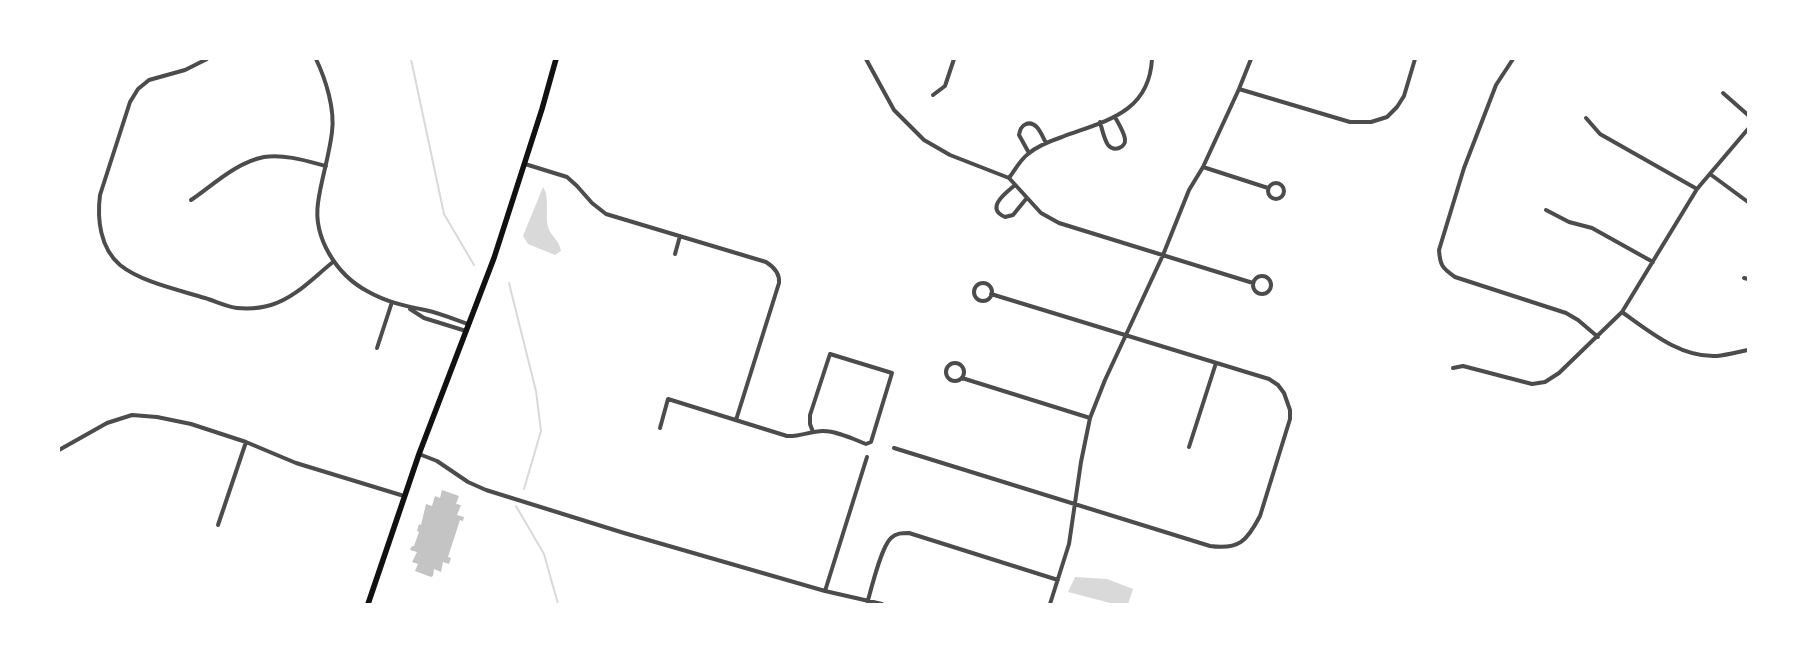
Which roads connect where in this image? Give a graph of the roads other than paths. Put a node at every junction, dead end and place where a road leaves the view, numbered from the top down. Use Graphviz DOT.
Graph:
graph roads {
  1 [pos="207,59"];
  2 [pos="316,59"];
  3 [pos="556,59"];
  4 [pos="866,59"];
  5 [pos="954,59"];
  6 [pos="1152,59"];
  7 [pos="1251,59"];
  8 [pos="1415,59"];
  9 [pos="1513,59"];
  10 [pos="1239,90"];
  11 [pos="1723,93"];
  12 [pos="933,95"];
  13 [pos="1115,116"];
  14 [pos="1748,116"];
  15 [pos="1586,118"];
  16 [pos="1100,122"];
  17 [pos="1748,129"];
  18 [pos="1046,143"];
  19 [pos="1029,153"];
  20 [pos="525,164"];
  21 [pos="326,166"];
  22 [pos="1203,167"];
  23 [pos="1710,174"];
  24 [pos="1008,178"];
  25 [pos="1015,185"];
  26 [pos="1268,188"];
  27 [pos="1697,189"];
  28 [pos="1026,199"];
  29 [pos="191,200"];
  30 [pos="1748,202"];
  31 [pos="1546,210"];
  32 [pos="680,236"];
  33 [pos="675,254"];
  34 [pos="1163,255"];
  35 [pos="333,262"];
  36 [pos="1653,262"];
  37 [pos="1253,282"];
  38 [pos="991,294"];
  39 [pos="392,302"];
  40 [pos="408,308"];
  41 [pos="1622,312"];
  42 [pos="468,324"];
  43 [pos="466,331"];
  44 [pos="1128,335"];
  45 [pos="1598,337"];
  46 [pos="377,348"];
  47 [pos="1748,350"];
  48 [pos="1216,363"];
  49 [pos="1453,368"];
  50 [pos="962,378"];
  51 [pos="1090,418"];
  52 [pos="736,420"];
  53 [pos="660,428"];
  54 [pos="813,432"];
  55 [pos="246,442"];
  56 [pos="1189,447"];
  57 [pos="894,448"];
  58 [pos="59,450"];
  59 [pos="419,454"];
  60 [pos="867,457"];
  61 [pos="404,496"];
  62 [pos="1074,504"];
  63 [pos="218,525"];
  64 [pos="1058,580"];
  65 [pos="825,591"];
  66 [pos="867,602"];
  67 [pos="368,604"];
  68 [pos="882,604"];
  69 [pos="1050,604"];
  1 -- 35 [label="street"];
  2 -- 21 [label="street"];
  3 -- 20 [label="main road"];
  4 -- 24 [label="street"];
  5 -- 12 [label="street"];
  6 -- 13 [label="street"];
  7 -- 10 [label="street"];
  8 -- 10 [label="street"];
  9 -- 45 [label="street"];
  10 -- 22 [label="street"];
  11 -- 14 [label="street"];
  13 -- 16 [label="street"];
  13 -- 16 [label="street"];
  15 -- 27 [label="street"];
  16 -- 18 [label="street"];
  17 -- 23 [label="street"];
  18 -- 19 [label="street"];
  18 -- 19 [label="street"];
  19 -- 24 [label="street"];
  20 -- 32 [label="street"];
  20 -- 42 [label="main road"];
  21 -- 29 [label="street"];
  21 -- 35 [label="street"];
  22 -- 26 [label="street"];
  22 -- 34 [label="street"];
  23 -- 27 [label="street"];
  23 -- 30 [label="street"];
  24 -- 25 [label="street"];
  25 -- 28 [label="street"];
  25 -- 28 [label="street"];
  26 -- 26 [label="street"];
  27 -- 36 [label="street"];
  28 -- 34 [label="street"];
  31 -- 36 [label="street"];
  32 -- 33 [label="street"];
  32 -- 52 [label="street"];
  34 -- 37 [label="street"];
  34 -- 44 [label="street"];
  35 -- 39 [label="street"];
  36 -- 41 [label="street"];
  37 -- 37 [label="street"];
  38 -- 38 [label="street"];
  38 -- 44 [label="street"];
  39 -- 40 [label="street"];
  39 -- 46 [label="street"];
  40 -- 42 [label="street"];
  40 -- 43 [label="street"];
  41 -- 45 [label="street"];
  41 -- 47 [label="street"];
  42 -- 43 [label="main road"];
  43 -- 59 [label="main road"];
  44 -- 48 [label="street"];
  44 -- 51 [label="street"];
  45 -- 49 [label="street"];
  48 -- 56 [label="street"];
  48 -- 62 [label="street"];
  50 -- 50 [label="street"];
  50 -- 51 [label="street"];
  51 -- 62 [label="street"];
  52 -- 53 [label="street"];
  52 -- 54 [label="street"];
  54 -- 54 [label="street"];
  55 -- 58 [label="street"];
  55 -- 61 [label="street"];
  55 -- 63 [label="street"];
  57 -- 62 [label="street"];
  59 -- 61 [label="main road"];
  59 -- 65 [label="street"];
  60 -- 65 [label="street"];
  61 -- 67 [label="main road"];
  62 -- 64 [label="street"];
  64 -- 66 [label="street"];
  64 -- 69 [label="street"];
  65 -- 66 [label="street"];
  66 -- 68 [label="street"];
}
